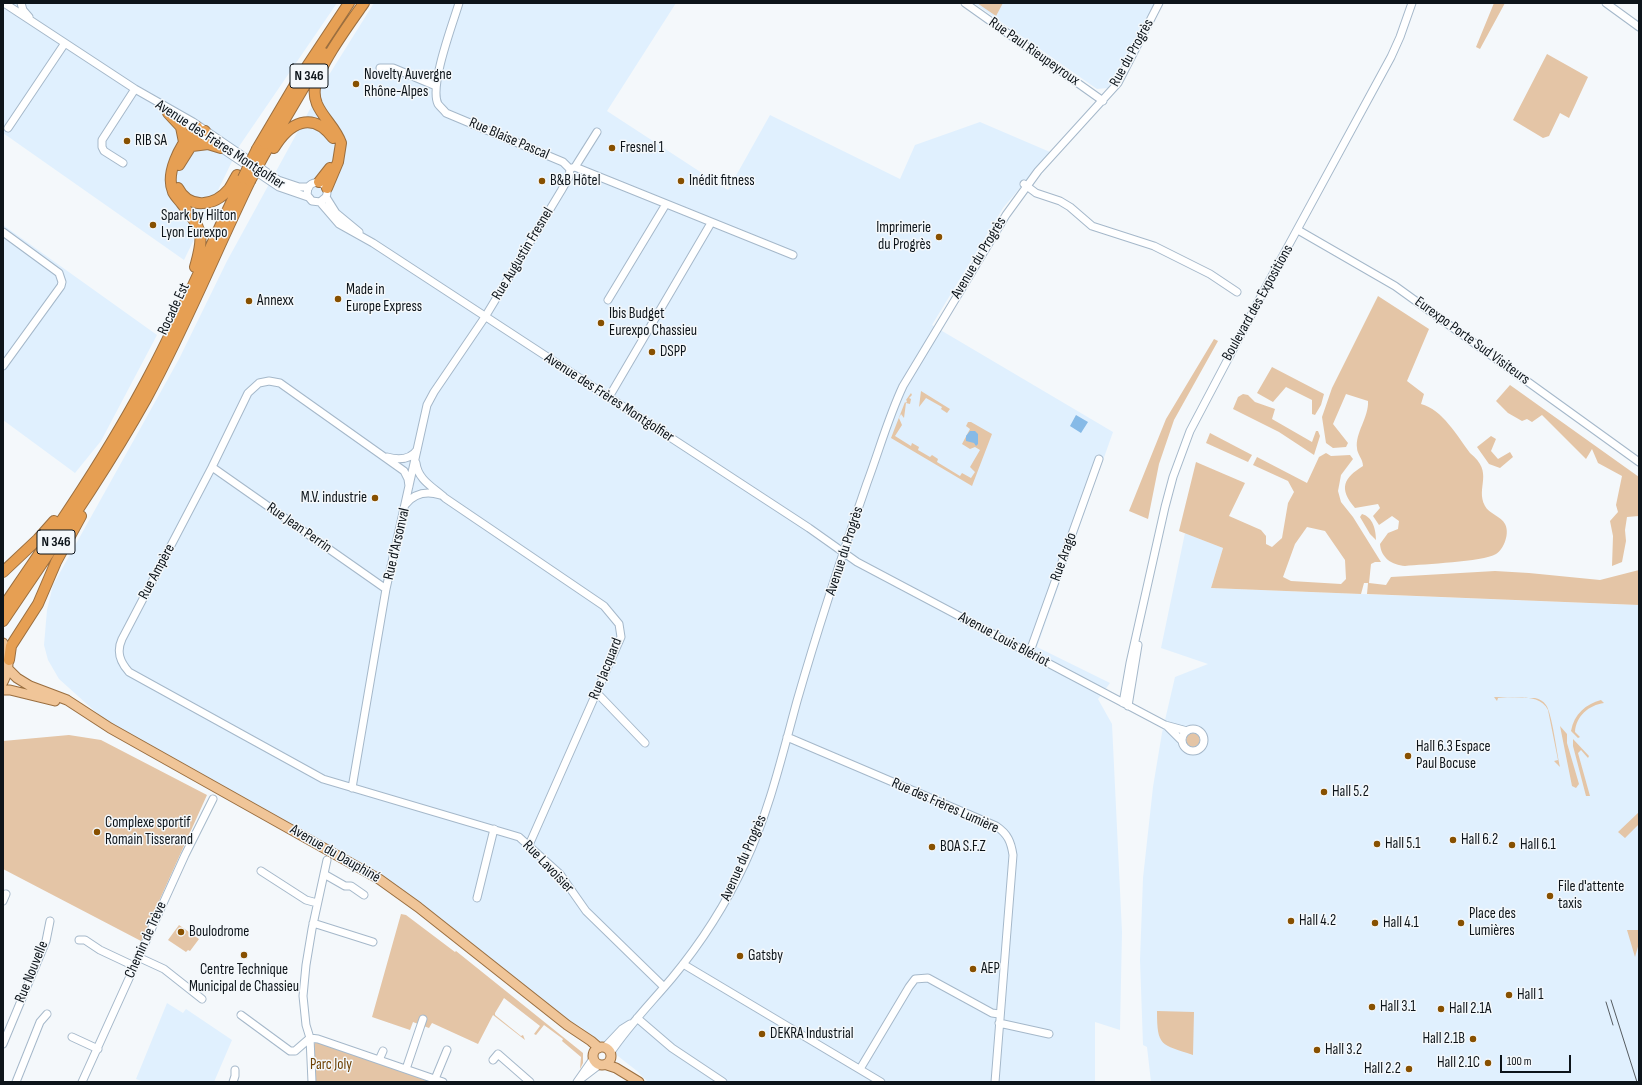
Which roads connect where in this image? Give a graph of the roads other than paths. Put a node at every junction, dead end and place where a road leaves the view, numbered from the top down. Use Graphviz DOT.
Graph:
graph roads {
  1 [pos="4,3"];
  2 [pos="21,3"];
  3 [pos="349,3"];
  4 [pos="359,3"];
  5 [pos="364,3"];
  6 [pos="459,3"];
  7 [pos="965,3"];
  8 [pos="1159,3"];
  9 [pos="1412,3"];
  10 [pos="1606,3"];
  11 [pos="32,22"];
  12 [pos="1639,27"];
  13 [pos="65,43"];
  14 [pos="380,68"];
  15 [pos="436,86"];
  16 [pos="136,89"];
  17 [pos="1103,101"];
  18 [pos="168,113"];
  19 [pos="8,128"];
  20 [pos="200,129"];
  21 [pos="598,132"];
  22 [pos="188,144"];
  23 [pos="220,148"];
  24 [pos="261,151"];
  25 [pos="123,163"];
  26 [pos="572,168"];
  27 [pos="246,179"];
  28 [pos="1025,184"];
  29 [pos="308,187"];
  30 [pos="323,192"];
  31 [pos="308,197"];
  32 [pos="666,204"];
  33 [pos="711,223"];
  34 [pos="1298,230"];
  35 [pos="3,232"];
  36 [pos="793,255"];
  37 [pos="190,292"];
  38 [pos="1237,292"];
  39 [pos="608,300"];
  40 [pos="485,317"];
  41 [pos="3,366"];
  42 [pos="609,398"];
  43 [pos="417,449"];
  44 [pos="384,456"];
  45 [pos="416,458"];
  46 [pos="1099,459"];
  47 [pos="1639,462"];
  48 [pos="109,463"];
  49 [pos="212,468"];
  50 [pos="90,477"];
  51 [pos="409,486"];
  52 [pos="445,498"];
  53 [pos="406,505"];
  54 [pos="844,554"];
  55 [pos="3,572"];
  56 [pos="386,589"];
  57 [pos="3,607"];
  58 [pos="3,621"];
  59 [pos="3,643"];
  60 [pos="1029,654"];
  61 [pos="8,665"];
  62 [pos="3,682"];
  63 [pos="3,690"];
  64 [pos="597,693"];
  65 [pos="1126,704"];
  66 [pos="85,712"];
  67 [pos="1165,725"];
  68 [pos="1187,732"];
  69 [pos="787,737"];
  70 [pos="1182,741"];
  71 [pos="645,743"];
  72 [pos="352,788"];
  73 [pos="212,799"];
  74 [pos="494,829"];
  75 [pos="529,845"];
  76 [pos="327,860"];
  77 [pos="260,871"];
  78 [pos="324,874"];
  79 [pos="6,894"];
  80 [pos="364,895"];
  81 [pos="477,898"];
  82 [pos="3,901"];
  83 [pos="317,903"];
  84 [pos="50,921"];
  85 [pos="313,923"];
  86 [pos="78,940"];
  87 [pos="373,942"];
  88 [pos="138,957"];
  89 [pos="683,964"];
  90 [pos="134,966"];
  91 [pos="664,987"];
  92 [pos="202,999"];
  93 [pos="47,1014"];
  94 [pos="1000,1014"];
  95 [pos="241,1015"];
  96 [pos="424,1019"];
  97 [pos="634,1020"];
  98 [pos="999,1023"];
  99 [pos="1049,1034"];
  100 [pos="72,1037"];
  101 [pos="310,1038"];
  102 [pos="3,1044"];
  103 [pos="98,1049"];
  104 [pos="447,1050"];
  105 [pos="383,1051"];
  106 [pos="602,1056"];
  107 [pos="379,1060"];
  108 [pos="493,1060"];
  109 [pos="406,1069"];
  110 [pos="860,1069"];
  111 [pos="235,1070"];
  112 [pos="435,1079"];
  113 [pos="578,1081"];
  114 [pos="638,1081"];
  115 [pos="16,1082"];
  116 [pos="82,1082"];
  117 [pos="232,1082"];
  118 [pos="312,1082"];
  119 [pos="443,1082"];
  120 [pos="530,1082"];
  121 [pos="723,1082"];
  122 [pos="881,1082"];
  123 [pos="994,1082"];
  1 -- 11 [label="street, Avenue des Frères Montgolfier"];
  2 -- 11 [label="street"];
  3 -- 24 [label="highway, Rocade Est / N 346"];
  4 -- 24 [label="highway, Rocade Est / N 346"];
  5 -- 30 [label="highway"];
  6 -- 15 [label="street"];
  7 -- 17 [label="street, Rue Paul Rieupeyroux"];
  8 -- 17 [label="street, Rue du Progrès"];
  9 -- 34 [label="street, Boulevard des Expositions"];
  10 -- 12 [label="street"];
  11 -- 13 [label="street, Avenue des Frères Montgolfier"];
  13 -- 16 [label="street, Avenue des Frères Montgolfier"];
  13 -- 19 [label="street"];
  14 -- 15 [label="street"];
  15 -- 26 [label="street, Rue Blaise Pascal"];
  16 -- 18 [label="street, Avenue des Frères Montgolfier"];
  16 -- 20 [label="street, Avenue des Frères Montgolfier"];
  16 -- 25 [label="street"];
  17 -- 28 [label="street, Avenue du Progrès"];
  18 -- 20 [label="street, Avenue des Frères Montgolfier"];
  18 -- 22 [label="highway"];
  20 -- 22 [label="highway"];
  20 -- 23 [label="street, Avenue des Frères Montgolfier"];
  20 -- 29 [label="street, Avenue des Frères Montgolfier"];
  21 -- 26 [label="street, Rue Augustin Fresnel"];
  22 -- 23 [label="highway"];
  22 -- 27 [label="highway"];
  22 -- 37 [label="highway"];
  23 -- 31 [label="street, Avenue des Frères Montgolfier"];
  24 -- 27 [label="highway, Rocade Est / N 346, bridge"];
  24 -- 27 [label="highway"];
  24 -- 30 [label="highway"];
  26 -- 32 [label="street, Rue Blaise Pascal"];
  26 -- 40 [label="street, Rue Augustin Fresnel"];
  27 -- 37 [label="highway, Rocade Est / N 346"];
  27 -- 48 [label="highway, Rocade Est / N 346"];
  28 -- 38 [label="street"];
  28 -- 54 [label="street, Avenue du Progrès"];
  29 -- 30 [label="street, Avenue des Frères Montgolfier"];
  29 -- 31 [label="street, Avenue des Frères Montgolfier"];
  30 -- 31 [label="street, Avenue des Frères Montgolfier"];
  30 -- 40 [label="street, Avenue des Frères Montgolfier"];
  32 -- 33 [label="street, Rue Blaise Pascal"];
  32 -- 39 [label="street"];
  33 -- 36 [label="street, Rue Blaise Pascal"];
  33 -- 42 [label="street"];
  34 -- 47 [label="street, Eurexpo Porte Sud Visiteurs"];
  34 -- 65 [label="street, Boulevard des Expositions"];
  35 -- 41 [label="street"];
  37 -- 50 [label="highway, Rocade Est / N 346"];
  40 -- 42 [label="street, Avenue des Frères Montgolfier"];
  40 -- 43 [label="street, Rue d'Arsonval"];
  42 -- 54 [label="street, Avenue des Frères Montgolfier"];
  43 -- 44 [label="street, Rue Ampère"];
  43 -- 45 [label="street, Rue d'Arsonval"];
  44 -- 49 [label="street, Rue Ampère"];
  44 -- 51 [label="street, Rue Ampère"];
  45 -- 51 [label="street, Rue d'Arsonval"];
  45 -- 52 [label="street, Rue Jacquard"];
  46 -- 60 [label="street, Rue Arago"];
  48 -- 58 [label="highway, Rocade Est / N 346"];
  48 -- 61 [label="highway"];
  49 -- 56 [label="street, Rue Jean Perrin"];
  49 -- 72 [label="street, Rue Ampère"];
  50 -- 55 [label="highway"];
  50 -- 57 [label="highway, Rocade Est / N 346"];
  51 -- 53 [label="street, Rue d'Arsonval"];
  52 -- 53 [label="street, Rue Jacquard"];
  52 -- 64 [label="street, Rue Jacquard"];
  53 -- 56 [label="street, Rue d'Arsonval"];
  54 -- 60 [label="street, Avenue Louis Blériot"];
  54 -- 69 [label="street, Avenue du Progrès"];
  56 -- 72 [label="street, Rue d'Arsonval"];
  59 -- 61 [label="main road"];
  60 -- 65 [label="street, Avenue Louis Blériot"];
  61 -- 62 [label="main road"];
  61 -- 66 [label="main road, Avenue du Dauphiné"];
  63 -- 66 [label="main road, Avenue du Dauphiné"];
  64 -- 71 [label="street"];
  64 -- 75 [label="street, Rue Jacquard"];
  65 -- 67 [label="street, Avenue Louis Blériot"];
  66 -- 106 [label="main road, Avenue du Dauphiné"];
  67 -- 68 [label="street, Avenue Louis Blériot"];
  67 -- 70 [label="street, Avenue Louis Blériot"];
  68 -- 70 [label="street"];
  68 -- 70 [label="street"];
  69 -- 89 [label="street, Avenue du Progrès"];
  69 -- 94 [label="street, Rue des Frères Lumière"];
  72 -- 74 [label="street, Rue Lavoisier"];
  73 -- 88 [label="street, Chemin de Trève"];
  74 -- 75 [label="street, Rue Lavoisier"];
  74 -- 81 [label="street"];
  75 -- 91 [label="street, Rue Lavoisier"];
  76 -- 78 [label="street"];
  77 -- 83 [label="street"];
  78 -- 80 [label="street"];
  78 -- 83 [label="street"];
  79 -- 82 [label="street"];
  83 -- 85 [label="street"];
  84 -- 102 [label="street, Rue Nouvelle"];
  85 -- 87 [label="street"];
  85 -- 101 [label="street"];
  86 -- 90 [label="street"];
  88 -- 90 [label="street, Chemin de Trève"];
  88 -- 92 [label="street"];
  89 -- 91 [label="street, Avenue du Progrès"];
  89 -- 110 [label="street"];
  90 -- 103 [label="street, Chemin de Trève"];
  91 -- 97 [label="street, Avenue du Progrès"];
  93 -- 115 [label="street"];
  94 -- 98 [label="street, Rue des Frères Lumière"];
  94 -- 110 [label="street"];
  95 -- 101 [label="street"];
  96 -- 109 [label="street"];
  97 -- 106 [label="street, Avenue du Progrès"];
  97 -- 121 [label="street"];
  98 -- 99 [label="street"];
  98 -- 123 [label="street, Rue des Frères Lumière"];
  100 -- 103 [label="street"];
  101 -- 107 [label="street"];
  101 -- 118 [label="street"];
  103 -- 116 [label="street, Chemin de Trève"];
  104 -- 112 [label="street"];
  105 -- 107 [label="street"];
  106 -- 113 [label="street, Avenue du Progrès"];
  106 -- 114 [label="main road, Avenue du Dauphiné"];
  107 -- 109 [label="street"];
  108 -- 120 [label="street"];
  109 -- 112 [label="street"];
  110 -- 122 [label="street"];
  111 -- 117 [label="street"];
  112 -- 119 [label="street"];
}
